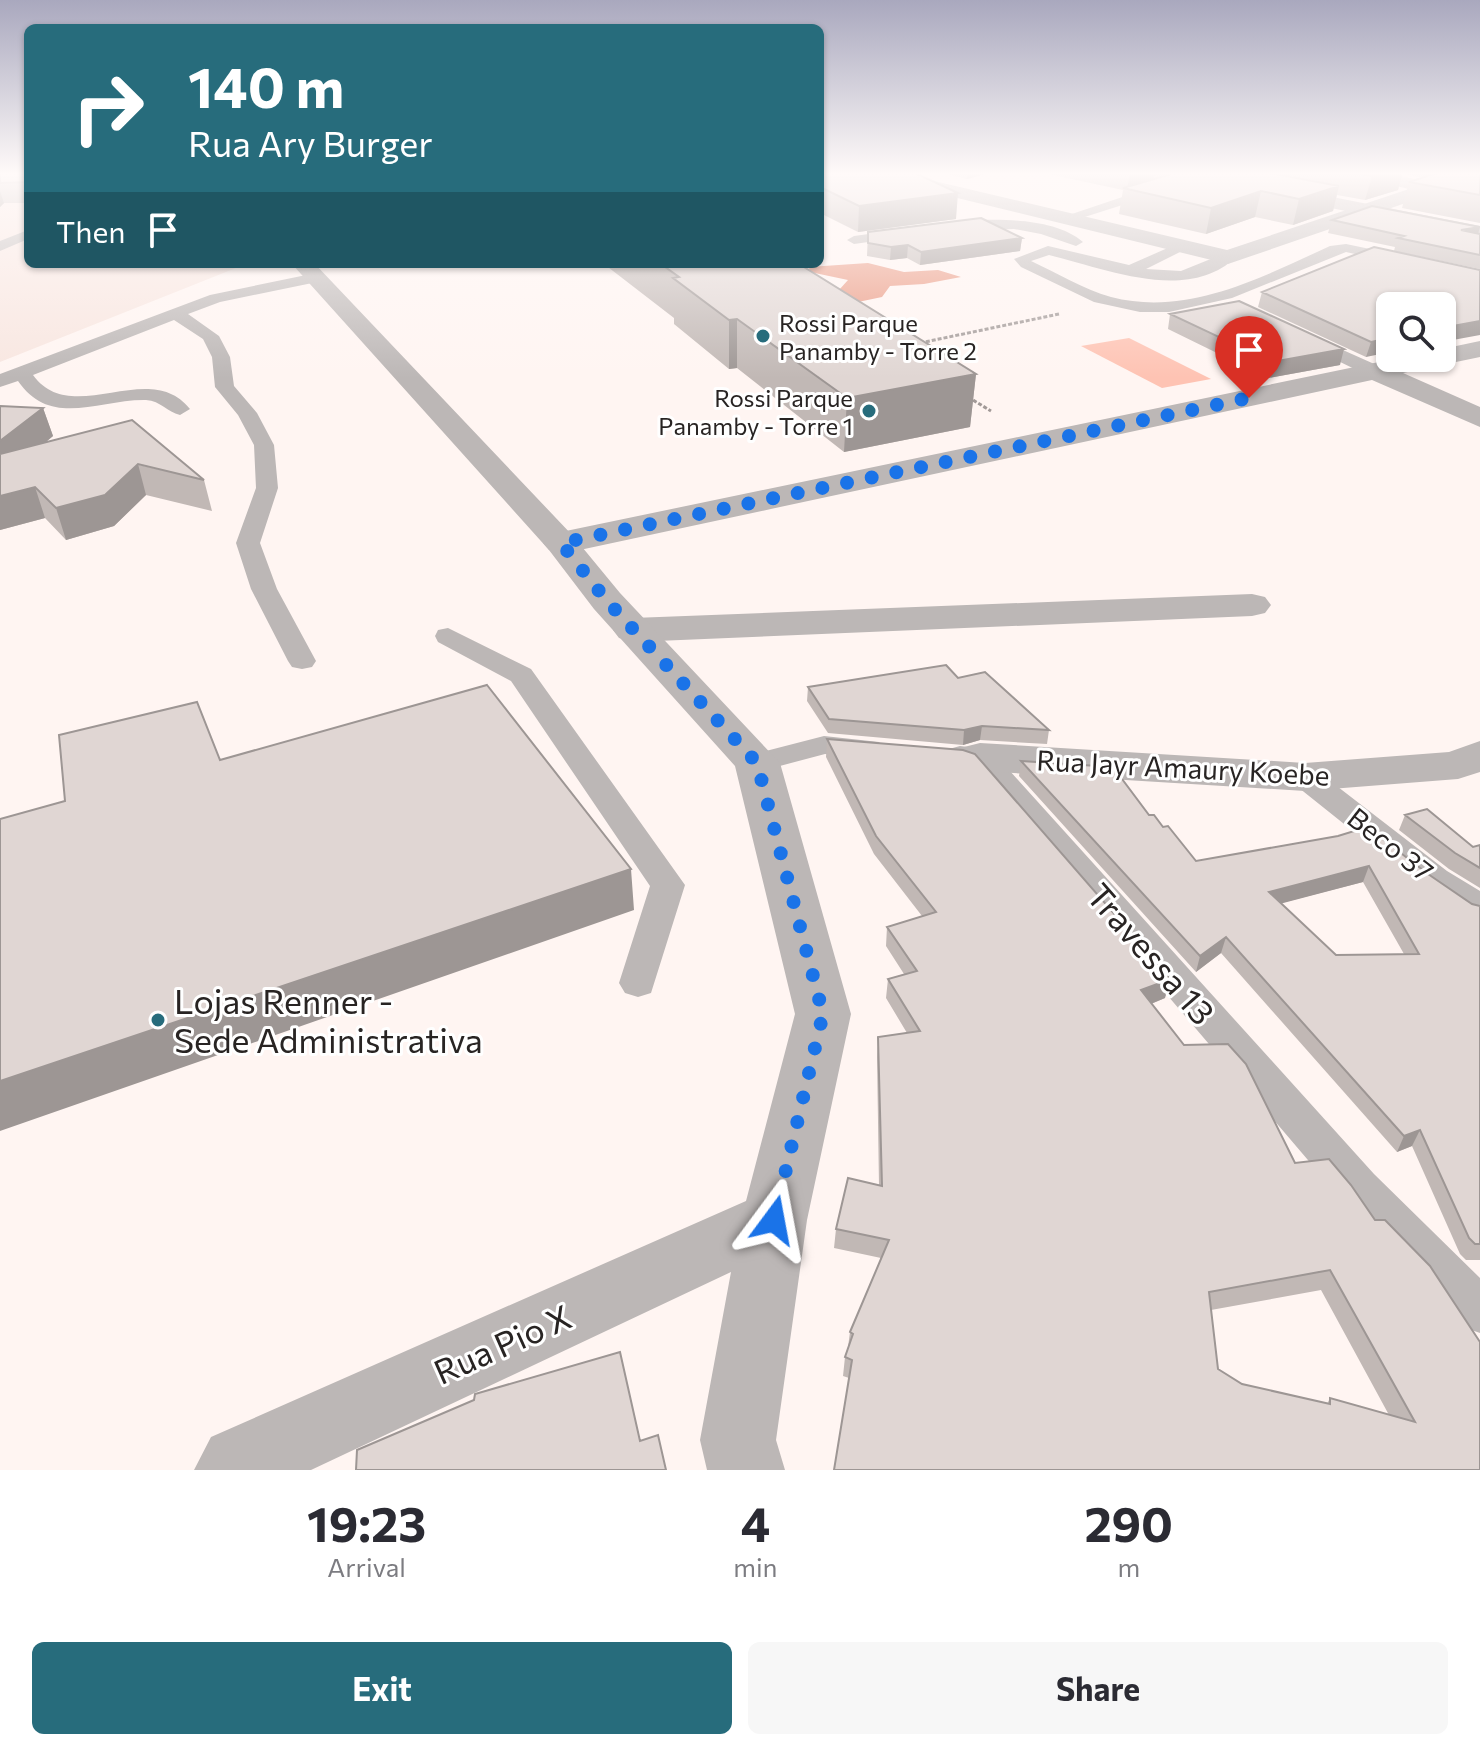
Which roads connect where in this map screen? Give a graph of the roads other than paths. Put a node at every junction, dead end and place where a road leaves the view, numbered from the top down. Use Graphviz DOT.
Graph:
graph roads {
  1 [pos="1072,241"];
  2 [pos="1153,241"];
  3 [pos="1276,241"];
  4 [pos="1076,242"];
  5 [pos="1179,247"];
  6 [pos="1048,250"];
  7 [pos="1228,257"];
  8 [pos="1152,260"];
  9 [pos="1131,270"];
  10 [pos="309,271"];
  11 [pos="1480,277"];
  12 [pos="1221,299"];
  13 [pos="1248,311"];
  14 [pos="173,312"];
  15 [pos="1288,330"];
  16 [pos="1480,349"];
  17 [pos="1456,354"];
  18 [pos="1374,371"];
  19 [pos="23,375"];
  20 [pos="0,381"];
  21 [pos="180,409"];
  22 [pos="1480,418"];
  23 [pos="561,543"];
  24 [pos="1252,605"];
  25 [pos="633,630"];
  26 [pos="448,636"];
  27 [pos="302,661"];
  28 [pos="1480,754"];
  29 [pos="980,757"];
  30 [pos="757,763"];
  31 [pos="1305,777"];
  32 [pos="1480,908"];
  33 [pos="638,983"];
  34 [pos="774,1220"];
  35 [pos="1480,1311"];
  36 [pos="233,1470"];
  37 [pos="746,1470"];
  1 -- 4 [label="lane"];
  2 -- 5 [label="street"];
  3 -- 7 [label="street"];
  4 -- 6 [label="lane"];
  4 -- 8 [label="lane"];
  5 -- 7 [label="street"];
  5 -- 8 [label="lane"];
  6 -- 9 [label="lane"];
  6 -- 12 [label="lane"];
  7 -- 9 [label="lane"];
  8 -- 9 [label="lane"];
  10 -- 14 [label="lane"];
  10 -- 23 [label="street"];
  11 -- 12 [label="lane"];
  12 -- 13 [label="lane"];
  14 -- 19 [label="lane"];
  14 -- 27 [label="lane"];
  15 -- 18 [label="lane"];
  16 -- 17 [label="street"];
  18 -- 22 [label="street"];
  18 -- 23 [label="street"];
  19 -- 20 [label="lane"];
  19 -- 21 [label="lane"];
  23 -- 25 [label="street"];
  24 -- 25 [label="street"];
  25 -- 30 [label="street"];
  26 -- 33 [label="lane"];
  28 -- 31 [label="street, Rua Jayr Amaury Koebe"];
  29 -- 30 [label="lane"];
  29 -- 31 [label="street, Rua Jayr Amaury Koebe"];
  29 -- 35 [label="lane, Travessa 13"];
  30 -- 34 [label="street"];
  31 -- 32 [label="lane, Beco 37"];
  34 -- 36 [label="street, Rua Pio X"];
  34 -- 37 [label="street"];
}
